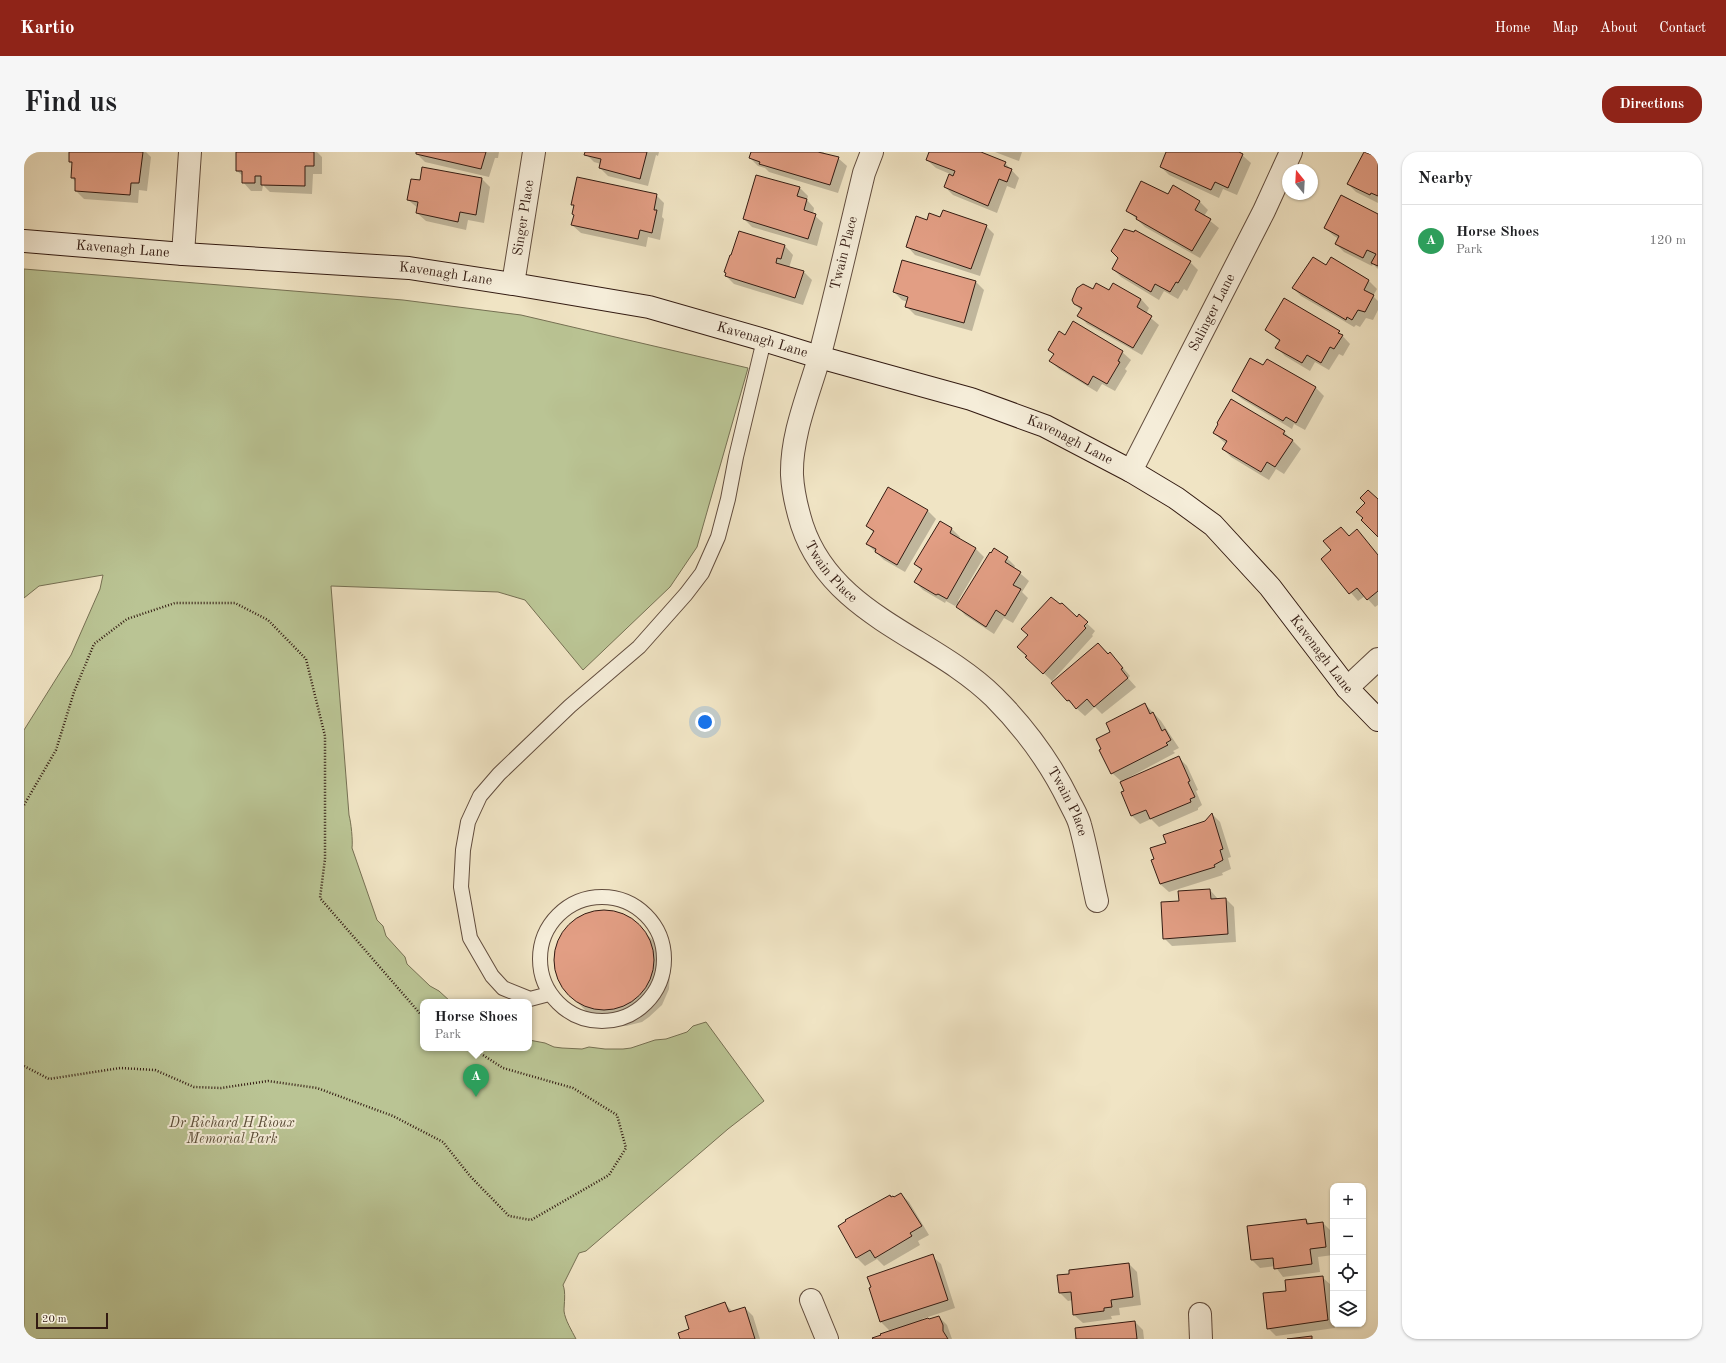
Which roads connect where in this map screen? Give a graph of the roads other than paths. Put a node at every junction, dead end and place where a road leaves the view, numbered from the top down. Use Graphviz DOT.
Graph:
graph roads {
  1 [pos="190,152"];
  2 [pos="534,152"];
  3 [pos="872,152"];
  4 [pos="1291,152"];
  5 [pos="24,241"];
  6 [pos="183,254"];
  7 [pos="513,284"];
  8 [pos="764,340"];
  9 [pos="819,357"];
  10 [pos="1131,471"];
  11 [pos="1378,659"];
  12 [pos="1347,688"];
  13 [pos="1378,720"];
  14 [pos="1097,901"];
  15 [pos="548,994"];
  16 [pos="811,1300"];
  17 [pos="1200,1314"];
  18 [pos="827,1339"];
  19 [pos="1201,1339"];
  1 -- 6 [label="street"];
  2 -- 7 [label="street, Singer Place"];
  3 -- 9 [label="street, Twain Place"];
  4 -- 10 [label="street, Salinger Lane"];
  5 -- 6 [label="street, Kavenagh Lane"];
  6 -- 7 [label="street, Kavenagh Lane"];
  7 -- 8 [label="street, Kavenagh Lane"];
  8 -- 9 [label="street, Kavenagh Lane"];
  8 -- 15 [label="lane"];
  9 -- 10 [label="street, Kavenagh Lane"];
  9 -- 14 [label="street, Twain Place"];
  10 -- 12 [label="street, Kavenagh Lane"];
  11 -- 12 [label="street"];
  12 -- 13 [label="street, Kavenagh Lane"];
  15 -- 15 [label="lane"];
  16 -- 18 [label="street"];
  17 -- 19 [label="street"];
}
